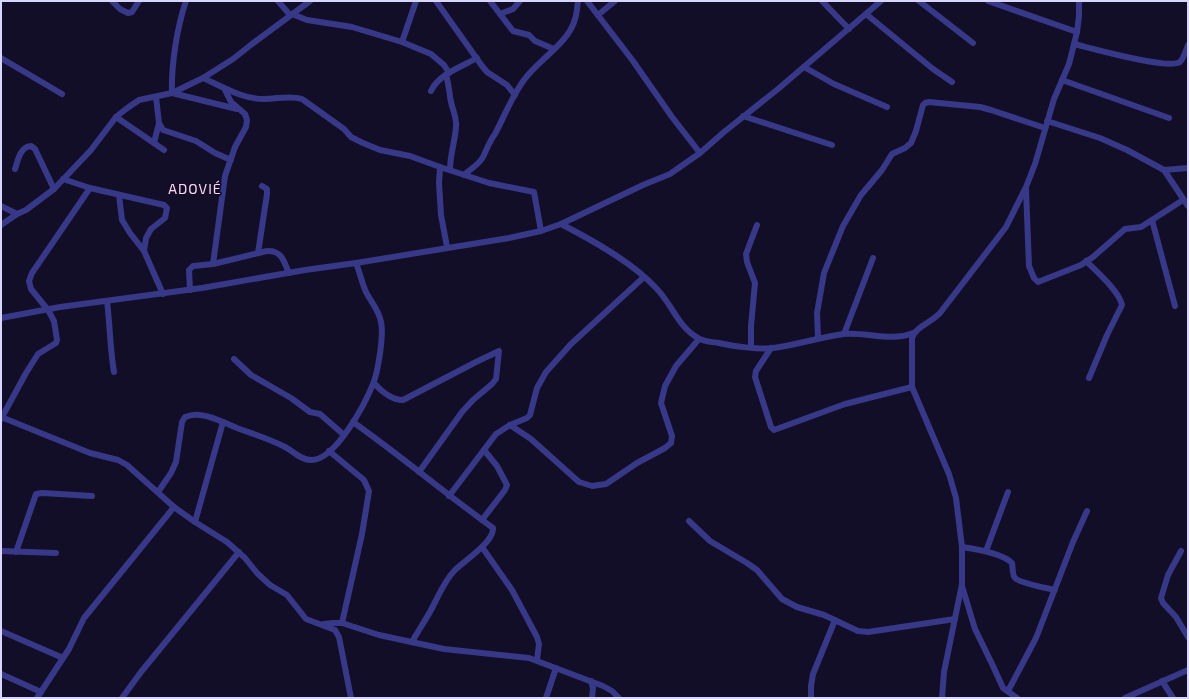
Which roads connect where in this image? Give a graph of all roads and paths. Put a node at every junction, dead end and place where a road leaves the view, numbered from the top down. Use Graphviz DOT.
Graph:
graph roads {
  1 [pos="112,1"];
  2 [pos="139,1"];
  3 [pos="186,1"];
  4 [pos="278,1"];
  5 [pos="310,1"];
  6 [pos="416,1"];
  7 [pos="436,1"];
  8 [pos="490,1"];
  9 [pos="520,1"];
  10 [pos="578,1"];
  11 [pos="587,1"];
  12 [pos="616,1"];
  13 [pos="822,1"];
  14 [pos="881,1"];
  15 [pos="919,1"];
  16 [pos="988,1"];
  17 [pos="1079,1"];
  18 [pos="291,14"];
  19 [pos="500,14"];
  20 [pos="866,14"];
  21 [pos="598,15"];
  22 [pos="849,29"];
  23 [pos="1076,32"];
  24 [pos="402,42"];
  25 [pos="973,43"];
  26 [pos="1074,44"];
  27 [pos="1188,45"];
  28 [pos="554,49"];
  29 [pos="1,58"];
  30 [pos="477,58"];
  31 [pos="804,67"];
  32 [pos="448,74"];
  33 [pos="203,78"];
  34 [pos="1062,80"];
  35 [pos="952,82"];
  36 [pos="224,88"];
  37 [pos="430,91"];
  38 [pos="172,93"];
  39 [pos="62,94"];
  40 [pos="515,94"];
  41 [pos="156,98"];
  42 [pos="887,107"];
  43 [pos="238,109"];
  44 [pos="743,116"];
  45 [pos="116,117"];
  46 [pos="1169,118"];
  47 [pos="1047,121"];
  48 [pos="159,123"];
  49 [pos="1045,128"];
  50 [pos="154,144"];
  51 [pos="832,144"];
  52 [pos="164,150"];
  53 [pos="700,153"];
  54 [pos="231,160"];
  55 [pos="440,167"];
  56 [pos="15,168"];
  57 [pos="1188,168"];
  58 [pos="450,170"];
  59 [pos="1164,170"];
  60 [pos="464,175"];
  61 [pos="63,179"];
  62 [pos="262,186"];
  63 [pos="1026,187"];
  64 [pos="90,188"];
  65 [pos="54,189"];
  66 [pos="119,195"];
  67 [pos="1183,200"];
  68 [pos="1,206"];
  69 [pos="1188,206"];
  70 [pos="17,214"];
  71 [pos="1152,220"];
  72 [pos="561,224"];
  73 [pos="1,225"];
  74 [pos="757,225"];
  75 [pos="541,231"];
  76 [pos="447,247"];
  77 [pos="144,251"];
  78 [pos="258,253"];
  79 [pos="873,258"];
  80 [pos="1086,262"];
  81 [pos="356,263"];
  82 [pos="213,264"];
  83 [pos="289,273"];
  84 [pos="644,277"];
  85 [pos="190,290"];
  86 [pos="163,294"];
  87 [pos="107,301"];
  88 [pos="1175,306"];
  89 [pos="48,310"];
  90 [pos="1,318"];
  91 [pos="913,333"];
  92 [pos="844,334"];
  93 [pos="818,338"];
  94 [pos="699,339"];
  95 [pos="751,347"];
  96 [pos="771,348"];
  97 [pos="234,360"];
  98 [pos="114,372"];
  99 [pos="1089,378"];
  100 [pos="374,383"];
  101 [pos="912,387"];
  102 [pos="1,418"];
  103 [pos="223,422"];
  104 [pos="354,422"];
  105 [pos="510,425"];
  106 [pos="344,435"];
  107 [pos="484,450"];
  108 [pos="329,451"];
  109 [pos="419,472"];
  110 [pos="158,492"];
  111 [pos="1008,492"];
  112 [pos="92,496"];
  113 [pos="449,496"];
  114 [pos="174,507"];
  115 [pos="1087,511"];
  116 [pos="482,520"];
  117 [pos="689,521"];
  118 [pos="195,522"];
  119 [pos="482,547"];
  120 [pos="962,547"];
  121 [pos="1,551"];
  122 [pos="986,551"];
  123 [pos="1181,551"];
  124 [pos="16,552"];
  125 [pos="239,552"];
  126 [pos="56,554"];
  127 [pos="962,584"];
  128 [pos="1055,590"];
  129 [pos="955,619"];
  130 [pos="835,620"];
  131 [pos="342,623"];
  132 [pos="324,624"];
  133 [pos="1,630"];
  134 [pos="1188,638"];
  135 [pos="412,642"];
  136 [pos="63,658"];
  137 [pos="536,660"];
  138 [pos="556,668"];
  139 [pos="1188,670"];
  140 [pos="1,674"];
  141 [pos="591,681"];
  142 [pos="1162,681"];
  143 [pos="1008,691"];
  144 [pos="41,692"];
  145 [pos="37,698"];
  146 [pos="122,698"];
  147 [pos="351,698"];
  148 [pos="546,698"];
  149 [pos="592,698"];
  150 [pos="619,698"];
  151 [pos="811,698"];
  152 [pos="942,698"];
  153 [pos="1017,698"];
  154 [pos="1125,698"];
  155 [pos="1173,698"];
  1 -- 2 [label="street"];
  3 -- 38 [label="street"];
  4 -- 18 [label="street"];
  5 -- 18 [label="street"];
  6 -- 24 [label="street"];
  7 -- 30 [label="street"];
  8 -- 19 [label="street"];
  9 -- 19 [label="street"];
  10 -- 28 [label="street"];
  11 -- 21 [label="street"];
  12 -- 21 [label="street"];
  13 -- 22 [label="street"];
  14 -- 20 [label="street"];
  15 -- 25 [label="street"];
  16 -- 23 [label="street"];
  17 -- 23 [label="street"];
  18 -- 24 [label="street"];
  18 -- 33 [label="street"];
  19 -- 28 [label="street"];
  20 -- 22 [label="street"];
  20 -- 35 [label="street"];
  21 -- 53 [label="street"];
  22 -- 31 [label="street"];
  23 -- 26 [label="street"];
  24 -- 32 [label="street"];
  26 -- 27 [label="street"];
  26 -- 34 [label="street"];
  28 -- 40 [label="street"];
  29 -- 39 [label="street"];
  30 -- 32 [label="street"];
  30 -- 40 [label="street"];
  31 -- 42 [label="street"];
  31 -- 44 [label="street"];
  32 -- 37 [label="street"];
  32 -- 58 [label="street"];
  33 -- 36 [label="street"];
  33 -- 38 [label="street"];
  34 -- 46 [label="street"];
  34 -- 47 [label="street"];
  36 -- 43 [label="street"];
  36 -- 55 [label="street"];
  38 -- 41 [label="street"];
  38 -- 43 [label="street"];
  40 -- 60 [label="street"];
  41 -- 45 [label="street"];
  41 -- 48 [label="street"];
  43 -- 54 [label="street"];
  44 -- 51 [label="street"];
  44 -- 53 [label="street"];
  45 -- 50 [label="street"];
  45 -- 61 [label="street"];
  47 -- 49 [label="street"];
  47 -- 59 [label="street"];
  48 -- 50 [label="street"];
  48 -- 54 [label="street"];
  49 -- 63 [label="street"];
  49 -- 93 [label="street"];
  50 -- 52 [label="street"];
  53 -- 72 [label="street"];
  54 -- 82 [label="street"];
  55 -- 58 [label="street"];
  55 -- 76 [label="street"];
  56 -- 65 [label="street"];
  57 -- 59 [label="street"];
  58 -- 60 [label="street"];
  59 -- 67 [label="street"];
  60 -- 75 [label="street"];
  61 -- 64 [label="street"];
  61 -- 65 [label="street"];
  62 -- 78 [label="street"];
  63 -- 80 [label="street"];
  63 -- 91 [label="street"];
  64 -- 66 [label="street"];
  64 -- 89 [label="street"];
  65 -- 70 [label="street"];
  66 -- 77 [label="street"];
  66 -- 77 [label="street"];
  67 -- 69 [label="street"];
  67 -- 71 [label="street"];
  68 -- 70 [label="street"];
  70 -- 73 [label="street"];
  71 -- 80 [label="street"];
  71 -- 88 [label="street"];
  72 -- 75 [label="street"];
  72 -- 84 [label="street"];
  74 -- 95 [label="street"];
  75 -- 76 [label="street"];
  76 -- 81 [label="street"];
  77 -- 86 [label="street"];
  78 -- 82 [label="street"];
  78 -- 83 [label="street"];
  79 -- 92 [label="street"];
  80 -- 99 [label="street"];
  81 -- 83 [label="street"];
  81 -- 100 [label="street"];
  82 -- 85 [label="street"];
  83 -- 85 [label="street"];
  84 -- 94 [label="street"];
  84 -- 105 [label="street"];
  85 -- 86 [label="street"];
  86 -- 87 [label="street"];
  87 -- 89 [label="street"];
  87 -- 98 [label="street"];
  89 -- 90 [label="street"];
  89 -- 102 [label="street"];
  91 -- 92 [label="street"];
  91 -- 101 [label="street"];
  92 -- 93 [label="street"];
  93 -- 96 [label="street"];
  94 -- 95 [label="street"];
  94 -- 105 [label="street"];
  95 -- 96 [label="street"];
  96 -- 101 [label="street"];
  97 -- 106 [label="street"];
  100 -- 104 [label="street"];
  100 -- 109 [label="street"];
  101 -- 120 [label="street"];
  102 -- 110 [label="street"];
  103 -- 108 [label="street"];
  103 -- 110 [label="street"];
  103 -- 118 [label="street"];
  104 -- 106 [label="street"];
  104 -- 109 [label="street"];
  105 -- 107 [label="street"];
  106 -- 108 [label="street"];
  107 -- 113 [label="street"];
  107 -- 116 [label="street"];
  108 -- 131 [label="street"];
  109 -- 113 [label="street"];
  110 -- 114 [label="street"];
  111 -- 122 [label="street"];
  112 -- 124 [label="street"];
  113 -- 116 [label="street"];
  114 -- 118 [label="street"];
  114 -- 136 [label="street"];
  115 -- 128 [label="street"];
  116 -- 119 [label="street"];
  117 -- 130 [label="street"];
  118 -- 125 [label="street"];
  119 -- 135 [label="street"];
  119 -- 137 [label="street"];
  120 -- 122 [label="street"];
  120 -- 127 [label="street"];
  121 -- 124 [label="street"];
  122 -- 128 [label="street"];
  123 -- 134 [label="street"];
  124 -- 126 [label="street"];
  125 -- 132 [label="street"];
  125 -- 146 [label="street"];
  127 -- 129 [label="street"];
  127 -- 143 [label="street"];
  128 -- 143 [label="street"];
  129 -- 130 [label="street"];
  129 -- 152 [label="street"];
  130 -- 151 [label="street"];
  131 -- 132 [label="street"];
  131 -- 135 [label="street"];
  132 -- 147 [label="street"];
  133 -- 136 [label="street"];
  135 -- 137 [label="street"];
  136 -- 144 [label="street"];
  137 -- 138 [label="street"];
  138 -- 141 [label="street"];
  138 -- 148 [label="street"];
  139 -- 142 [label="street"];
  140 -- 144 [label="street"];
  141 -- 149 [label="street"];
  141 -- 150 [label="street"];
  142 -- 154 [label="street"];
  142 -- 155 [label="street"];
  143 -- 153 [label="street"];
  144 -- 145 [label="street"];
}
